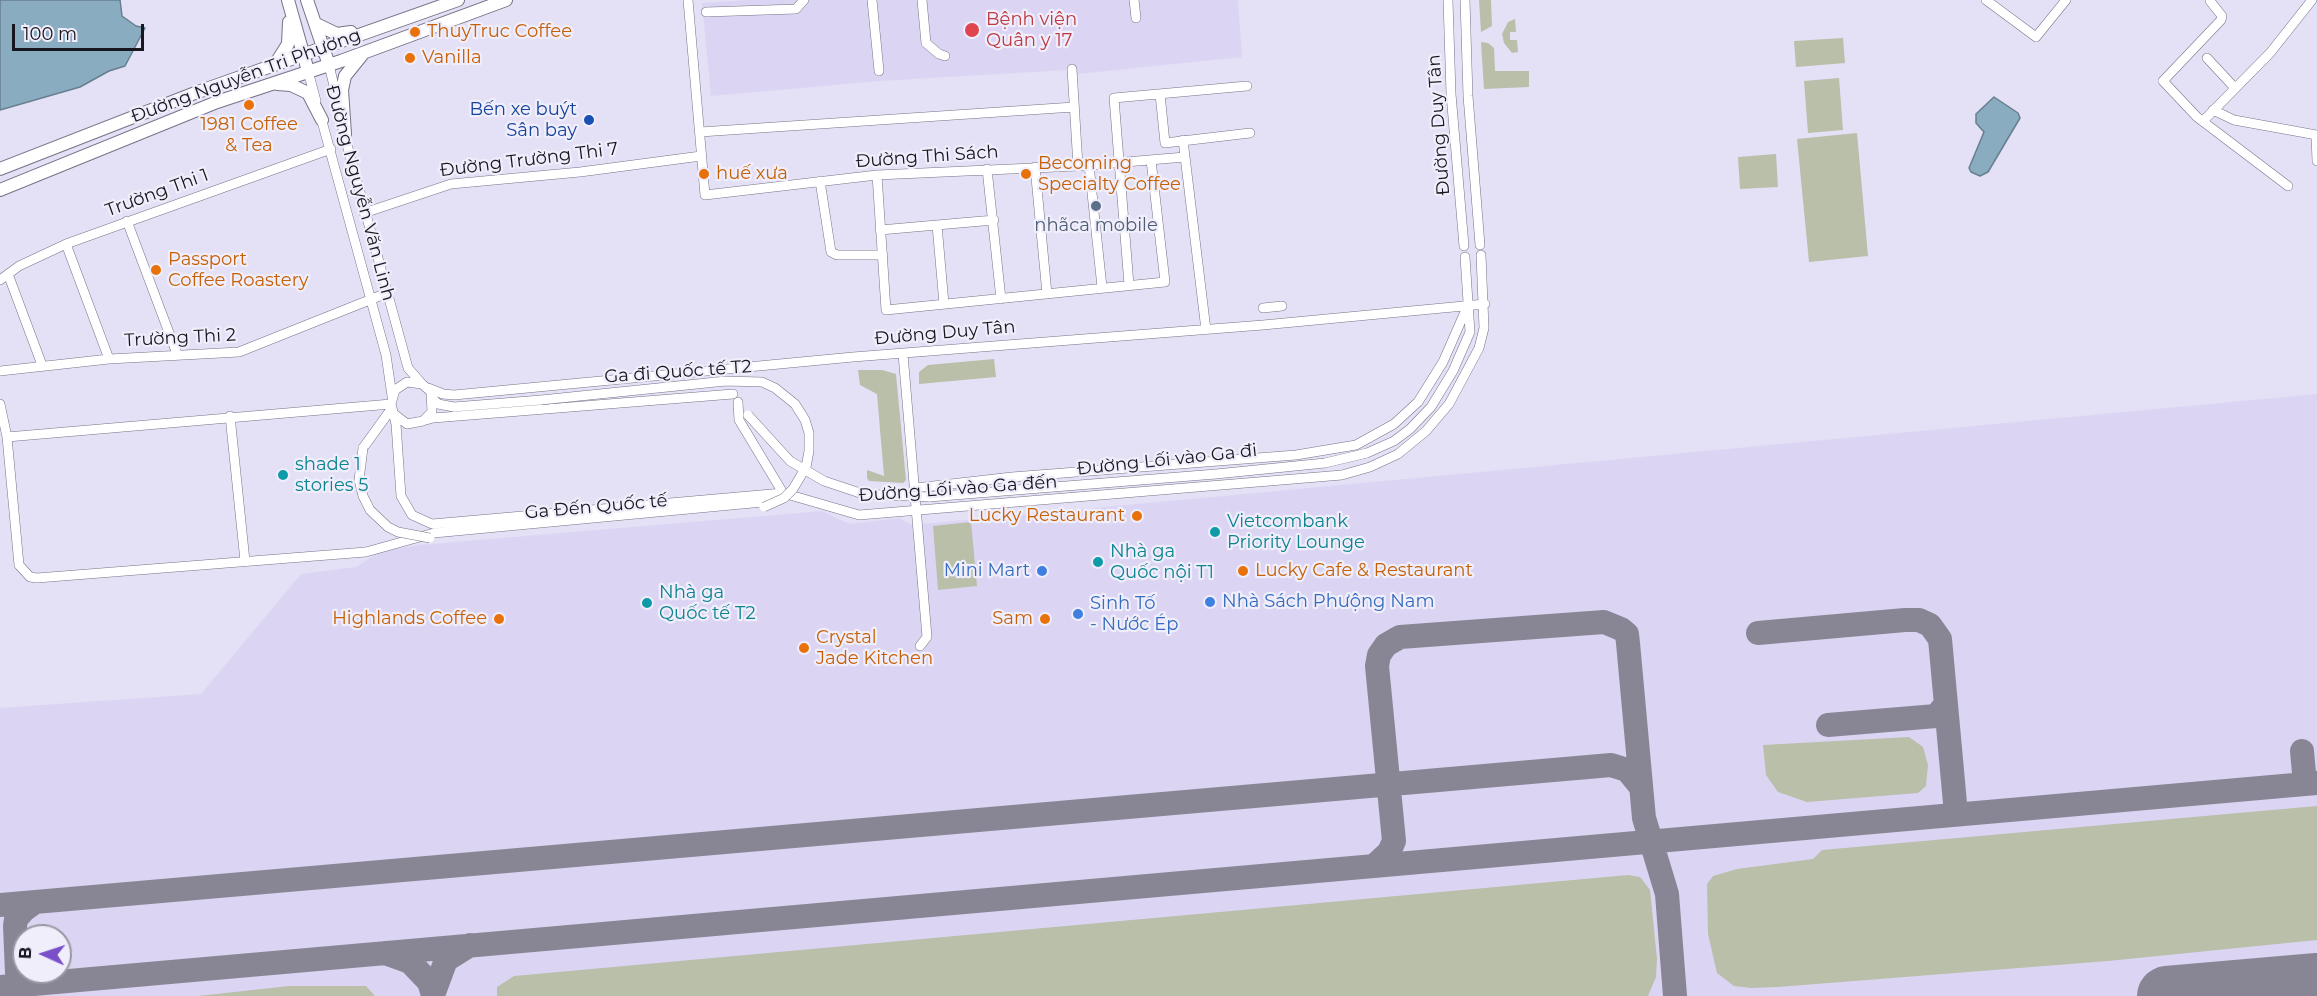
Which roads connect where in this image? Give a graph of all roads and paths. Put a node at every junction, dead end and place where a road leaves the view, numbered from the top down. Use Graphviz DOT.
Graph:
graph roads {
  1 [pos="287,0"];
  2 [pos="307,0"];
  3 [pos="458,0"];
  4 [pos="506,0"];
  5 [pos="688,0"];
  6 [pos="804,0"];
  7 [pos="872,0"];
  8 [pos="922,0"];
  9 [pos="1134,0"];
  10 [pos="1448,0"];
  11 [pos="1465,0"];
  12 [pos="1986,0"];
  13 [pos="2066,0"];
  14 [pos="2312,0"];
  15 [pos="2210,1"];
  16 [pos="1996,4"];
  17 [pos="706,12"];
  18 [pos="1136,18"];
  19 [pos="316,24"];
  20 [pos="370,30"];
  21 [pos="324,47"];
  22 [pos="368,51"];
  23 [pos="302,53"];
  24 [pos="945,56"];
  25 [pos="2207,58"];
  26 [pos="275,65"];
  27 [pos="329,65"];
  28 [pos="1072,69"];
  29 [pos="308,71"];
  30 [pos="879,71"];
  31 [pos="267,84"];
  32 [pos="1247,86"];
  33 [pos="2234,87"];
  34 [pos="1160,94"];
  35 [pos="1074,107"];
  36 [pos="2213,110"];
  37 [pos="322,120"];
  38 [pos="2203,121"];
  39 [pos="700,132"];
  40 [pos="1250,133"];
  41 [pos="345,135"];
  42 [pos="2317,135"];
  43 [pos="1183,140"];
  44 [pos="331,148"];
  45 [pos="701,156"];
  46 [pos="1185,157"];
  47 [pos="1152,160"];
  48 [pos="2317,161"];
  49 [pos="1117,163"];
  50 [pos="1089,165"];
  51 [pos="1078,166"];
  52 [pos="1035,167"];
  53 [pos="0,169"];
  54 [pos="987,169"];
  55 [pos="877,175"];
  56 [pos="1474,175"];
  57 [pos="1459,176"];
  58 [pos="820,181"];
  59 [pos="2288,186"];
  60 [pos="0,190"];
  61 [pos="364,213"];
  62 [pos="994,220"];
  63 [pos="127,221"];
  64 [pos="937,225"];
  65 [pos="880,230"];
  66 [pos="66,244"];
  67 [pos="883,255"];
  68 [pos="4,277"];
  69 [pos="1129,285"];
  70 [pos="1102,287"];
  71 [pos="387,293"];
  72 [pos="1047,294"];
  73 [pos="1001,299"];
  74 [pos="371,300"];
  75 [pos="944,304"];
  76 [pos="1485,304"];
  77 [pos="1468,305"];
  78 [pos="1282,306"];
  79 [pos="1263,308"];
  80 [pos="1206,330"];
  81 [pos="177,354"];
  82 [pos="903,354"];
  83 [pos="109,359"];
  84 [pos="42,365"];
  85 [pos="732,369"];
  86 [pos="0,371"];
  87 [pos="424,385"];
  88 [pos="736,398"];
  89 [pos="433,399"];
  90 [pos="0,404"];
  91 [pos="392,406"];
  92 [pos="230,416"];
  93 [pos="423,421"];
  94 [pos="6,436"];
  95 [pos="916,488"];
  96 [pos="783,493"];
  97 [pos="764,507"];
  98 [pos="916,511"];
  99 [pos="448,523"];
  100 [pos="456,530"];
  101 [pos="245,561"];
  102 [pos="920,646"];
  1 -- 23 [label="main road, Đường Nguyễn Văn Linh"];
  1 -- 26 [label="main road"];
  2 -- 19 [label="main road, Đường Nguyễn Văn Linh"];
  3 -- 20 [label="main road, Đường Nguyễn Tri Phương"];
  4 -- 22 [label="main road, Đường Nguyễn Tri Phương"];
  5 -- 39 [label="street"];
  6 -- 17 [label="street"];
  7 -- 30 [label="street"];
  8 -- 24 [label="street"];
  9 -- 18 [label="street"];
  10 -- 57 [label="street, Đường Duy Tân"];
  11 -- 56 [label="street, Đường Duy Tân"];
  12 -- 16 [label="street"];
  13 -- 16 [label="street"];
  14 -- 33 [label="street"];
  15 -- 38 [label="street"];
  19 -- 20 [label="main road"];
  19 -- 21 [label="main road, Đường Nguyễn Văn Linh"];
  20 -- 21 [label="main road, Đường Nguyễn Tri Phương"];
  21 -- 23 [label="main road, Đường Nguyễn Tri Phương"];
  21 -- 27 [label="main road, Đường Nguyễn Văn Linh"];
  22 -- 27 [label="main road, Đường Nguyễn Tri Phương"];
  22 -- 41 [label="main road"];
  23 -- 26 [label="main road, Đường Nguyễn Tri Phương"];
  23 -- 29 [label="main road, Đường Nguyễn Văn Linh"];
  25 -- 33 [label="street"];
  26 -- 53 [label="main road, Đường Nguyễn Tri Phương"];
  27 -- 29 [label="main road, Đường Nguyễn Tri Phương"];
  27 -- 41 [label="street, Đường Nguyễn Văn Linh"];
  28 -- 35 [label="street"];
  29 -- 31 [label="main road, Đường Nguyễn Tri Phương"];
  29 -- 37 [label="street, Đường Nguyễn Văn Linh"];
  31 -- 37 [label="main road"];
  31 -- 60 [label="main road, Đường Nguyễn Tri Phương"];
  32 -- 34 [label="street"];
  33 -- 36 [label="street"];
  34 -- 43 [label="street"];
  34 -- 49 [label="street"];
  35 -- 39 [label="street"];
  35 -- 51 [label="street"];
  36 -- 38 [label="street"];
  36 -- 42 [label="street"];
  37 -- 44 [label="street, Đường Nguyễn Văn Linh"];
  38 -- 59 [label="street"];
  39 -- 45 [label="street"];
  40 -- 43 [label="street"];
  41 -- 61 [label="street, Đường Nguyễn Văn Linh"];
  42 -- 48 [label="street"];
  43 -- 46 [label="street"];
  44 -- 63 [label="street, Trường Thi 1"];
  44 -- 74 [label="street, Đường Nguyễn Văn Linh"];
  45 -- 58 [label="street, Đường Thi Sách"];
  45 -- 61 [label="street, Đường Trường Thi 7"];
  46 -- 47 [label="street, Đường Thi Sách"];
  46 -- 80 [label="street"];
  47 -- 49 [label="street, Đường Thi Sách"];
  47 -- 69 [label="street"];
  49 -- 50 [label="street, Đường Thi Sách"];
  49 -- 69 [label="street"];
  50 -- 51 [label="street, Đường Thi Sách"];
  50 -- 70 [label="street"];
  51 -- 52 [label="street, Đường Thi Sách"];
  52 -- 54 [label="street, Đường Thi Sách"];
  52 -- 72 [label="street"];
  54 -- 55 [label="street, Đường Thi Sách"];
  54 -- 62 [label="street"];
  55 -- 58 [label="street, Đường Thi Sách"];
  55 -- 65 [label="street"];
  56 -- 57 [label="street"];
  56 -- 76 [label="street, Đường Duy Tân"];
  57 -- 77 [label="street, Đường Duy Tân"];
  58 -- 67 [label="street"];
  61 -- 71 [label="street, Đường Nguyễn Văn Linh"];
  62 -- 64 [label="street"];
  62 -- 73 [label="street"];
  63 -- 66 [label="street, Trường Thi 1"];
  63 -- 81 [label="street"];
  64 -- 65 [label="street"];
  64 -- 75 [label="street"];
  65 -- 67 [label="street"];
  66 -- 68 [label="street, Trường Thi 1"];
  66 -- 83 [label="street"];
  67 -- 75 [label="street"];
  68 -- 84 [label="street"];
  69 -- 70 [label="street"];
  70 -- 72 [label="street"];
  71 -- 74 [label="street, Trường Thi 2"];
  71 -- 87 [label="street, Đường Nguyễn Văn Linh"];
  72 -- 73 [label="street"];
  73 -- 75 [label="street"];
  74 -- 81 [label="street, Trường Thi 2"];
  74 -- 91 [label="street, Đường Nguyễn Văn Linh"];
  76 -- 77 [label="street, Đường Duy Tân"];
  76 -- 98 [label="street, Đường Lối vào Ga đến"];
  77 -- 80 [label="street, Đường Duy Tân"];
  77 -- 88 [label="street, Đường Lối vào Ga đi, bridge"];
  77 -- 95 [label="street"];
  78 -- 79 [label="street"];
  80 -- 82 [label="street, Đường Duy Tân"];
  81 -- 83 [label="street, Trường Thi 2"];
  82 -- 85 [label="street, Đường Duy Tân"];
  82 -- 95 [label="street"];
  83 -- 84 [label="street, Trường Thi 2"];
  84 -- 86 [label="street, Trường Thi 2"];
  85 -- 87 [label="street, Đường Duy Tân"];
  85 -- 88 [label="street"];
  87 -- 89 [label="street"];
  87 -- 91 [label="street"];
  88 -- 93 [label="street"];
  88 -- 96 [label="street"];
  89 -- 93 [label="street"];
  89 -- 97 [label="street, Ga đi Quốc tế T2, bridge"];
  90 -- 94 [label="street"];
  91 -- 92 [label="street"];
  91 -- 93 [label="street"];
  91 -- 97 [label="street, Ga Đến Quốc tế, bridge"];
  91 -- 99 [label="street, Đường Lối vào Ga đến"];
  92 -- 94 [label="street"];
  92 -- 101 [label="street"];
  94 -- 101 [label="street"];
  95 -- 98 [label="street"];
  96 -- 98 [label="street, Đường Lối vào Ga đến"];
  96 -- 99 [label="street, Đường Lối vào Ga đến"];
  96 -- 100 [label="street"];
  98 -- 102 [label="street"];
  99 -- 100 [label="street"];
  100 -- 101 [label="street"];
}
